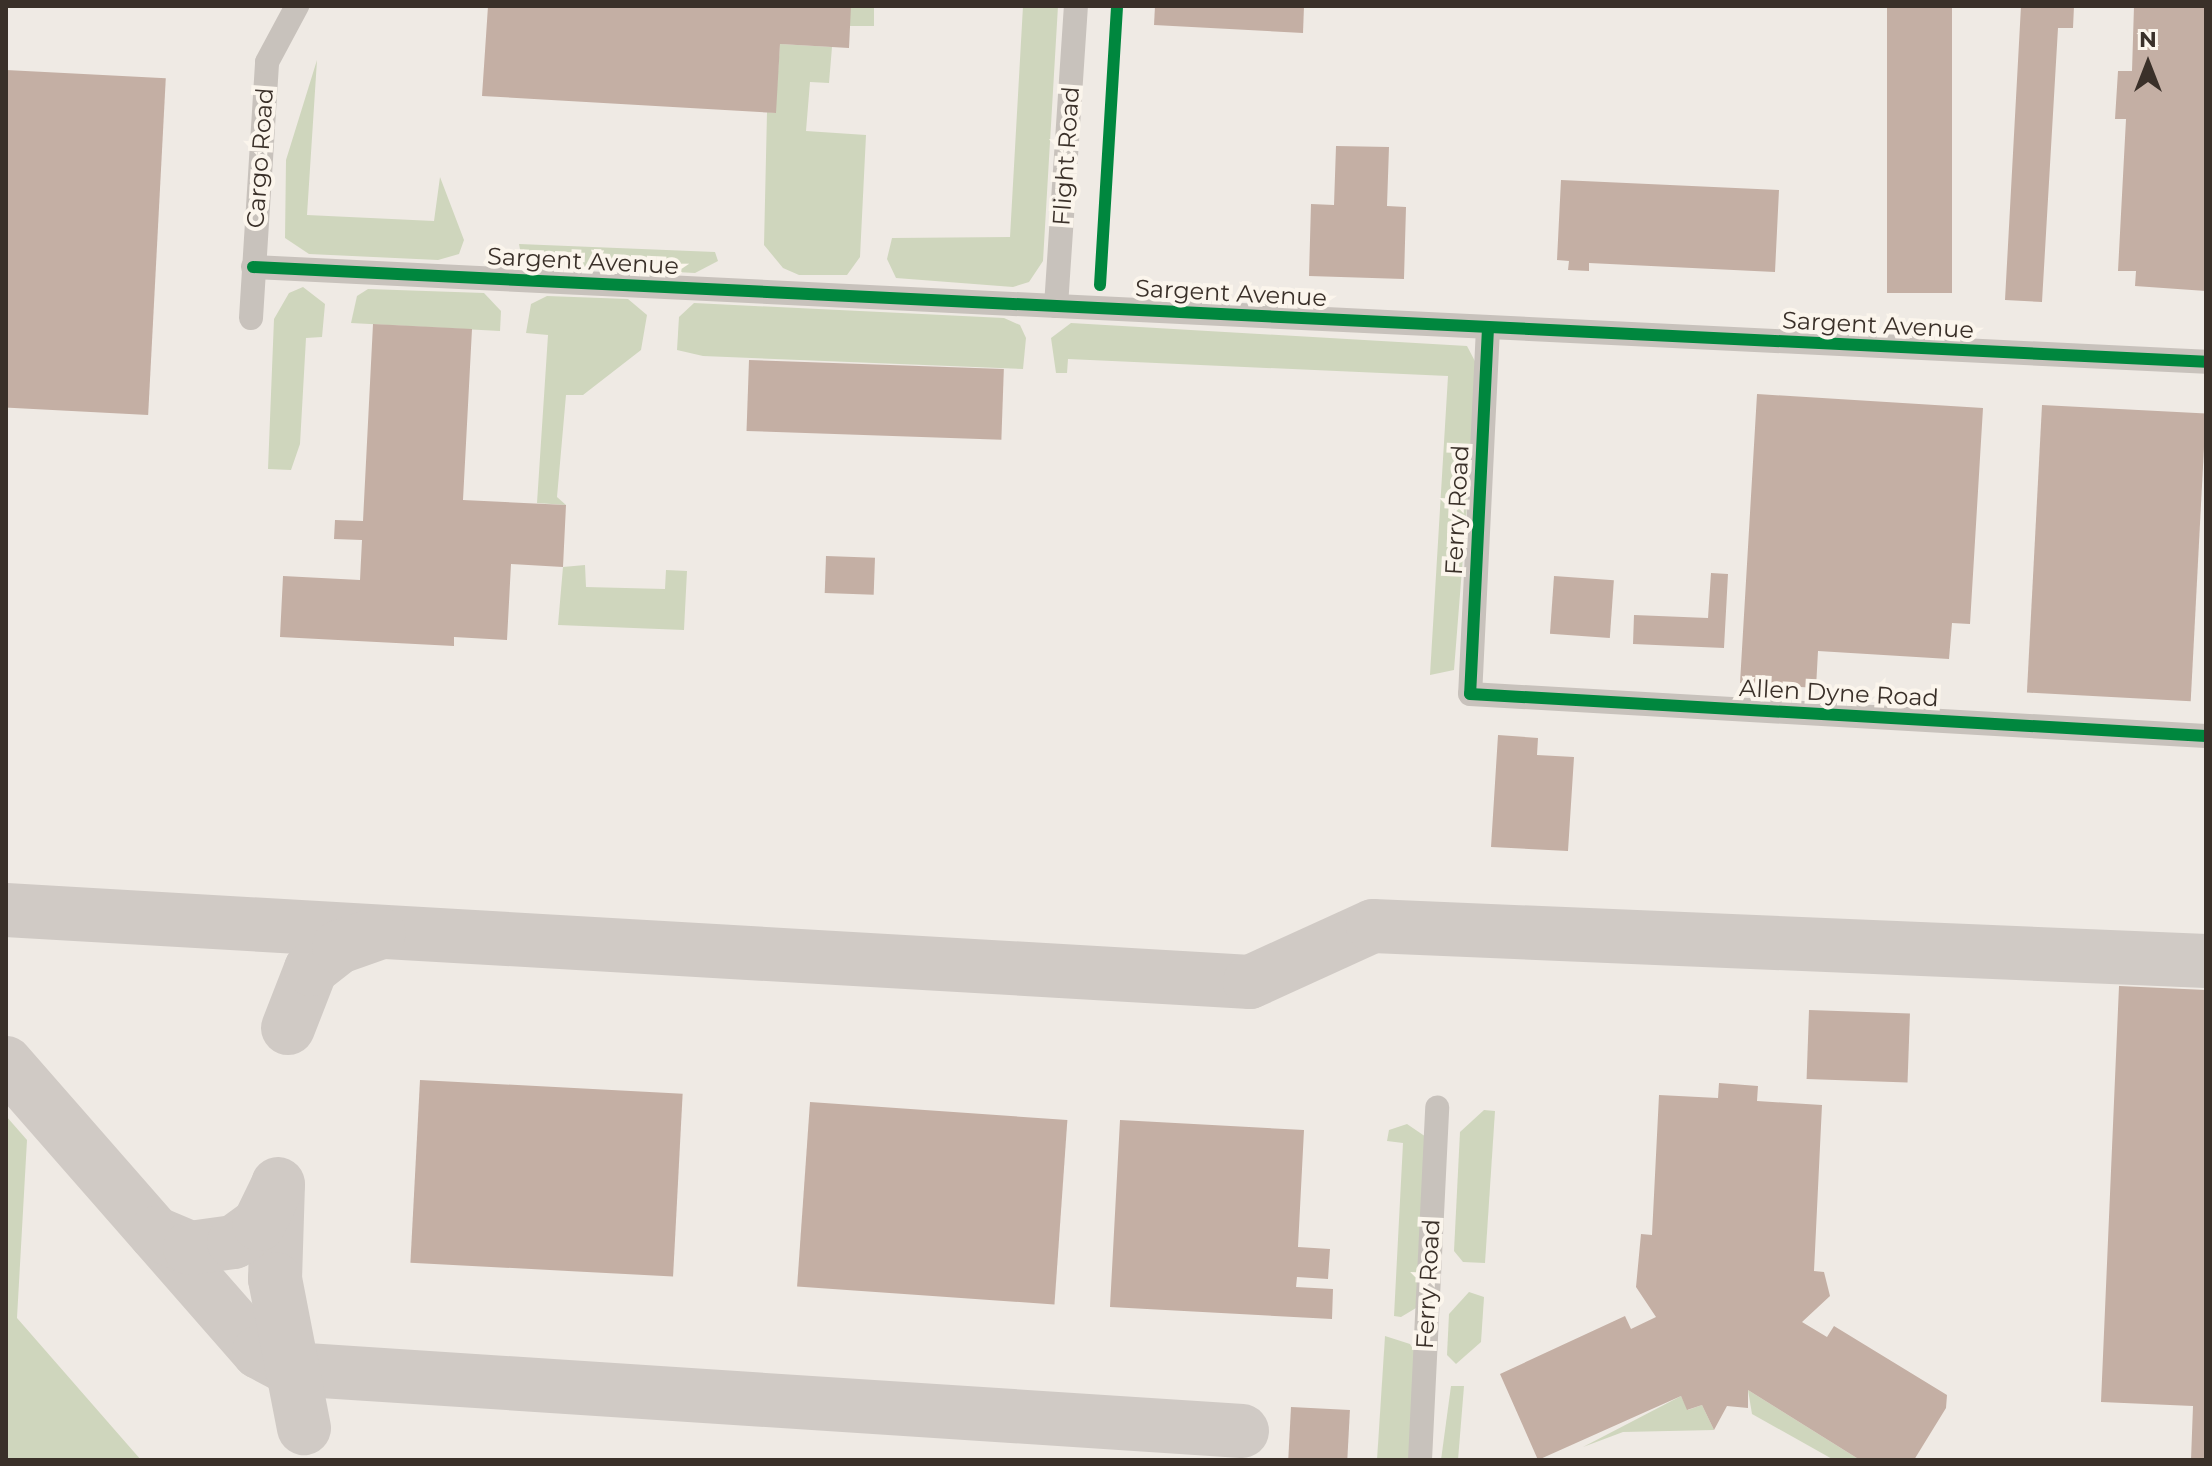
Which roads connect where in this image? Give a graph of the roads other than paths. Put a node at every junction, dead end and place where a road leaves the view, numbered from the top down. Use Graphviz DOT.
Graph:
graph roads {
  1 [pos="297,6"];
  2 [pos="1076,6"];
  3 [pos="253,267"];
  4 [pos="1056,306"];
  5 [pos="251,318"];
  6 [pos="1488,328"];
  7 [pos="2206,362"];
  8 [pos="1470,694"];
  9 [pos="2206,736"];
  10 [pos="1437,1107"];
  11 [pos="1420,1460"];
  1 -- 3 [label="street, Cargo Road"];
  2 -- 4 [label="street, Flight Road"];
  3 -- 4 [label="street, Sargent Avenue"];
  3 -- 5 [label="street, Cargo Road"];
  4 -- 6 [label="street, Sargent Avenue"];
  6 -- 7 [label="street, Sargent Avenue"];
  6 -- 8 [label="street, Ferry Road"];
  8 -- 9 [label="street, Allen Dyne Road"];
  10 -- 11 [label="street, Ferry Road"];
}
